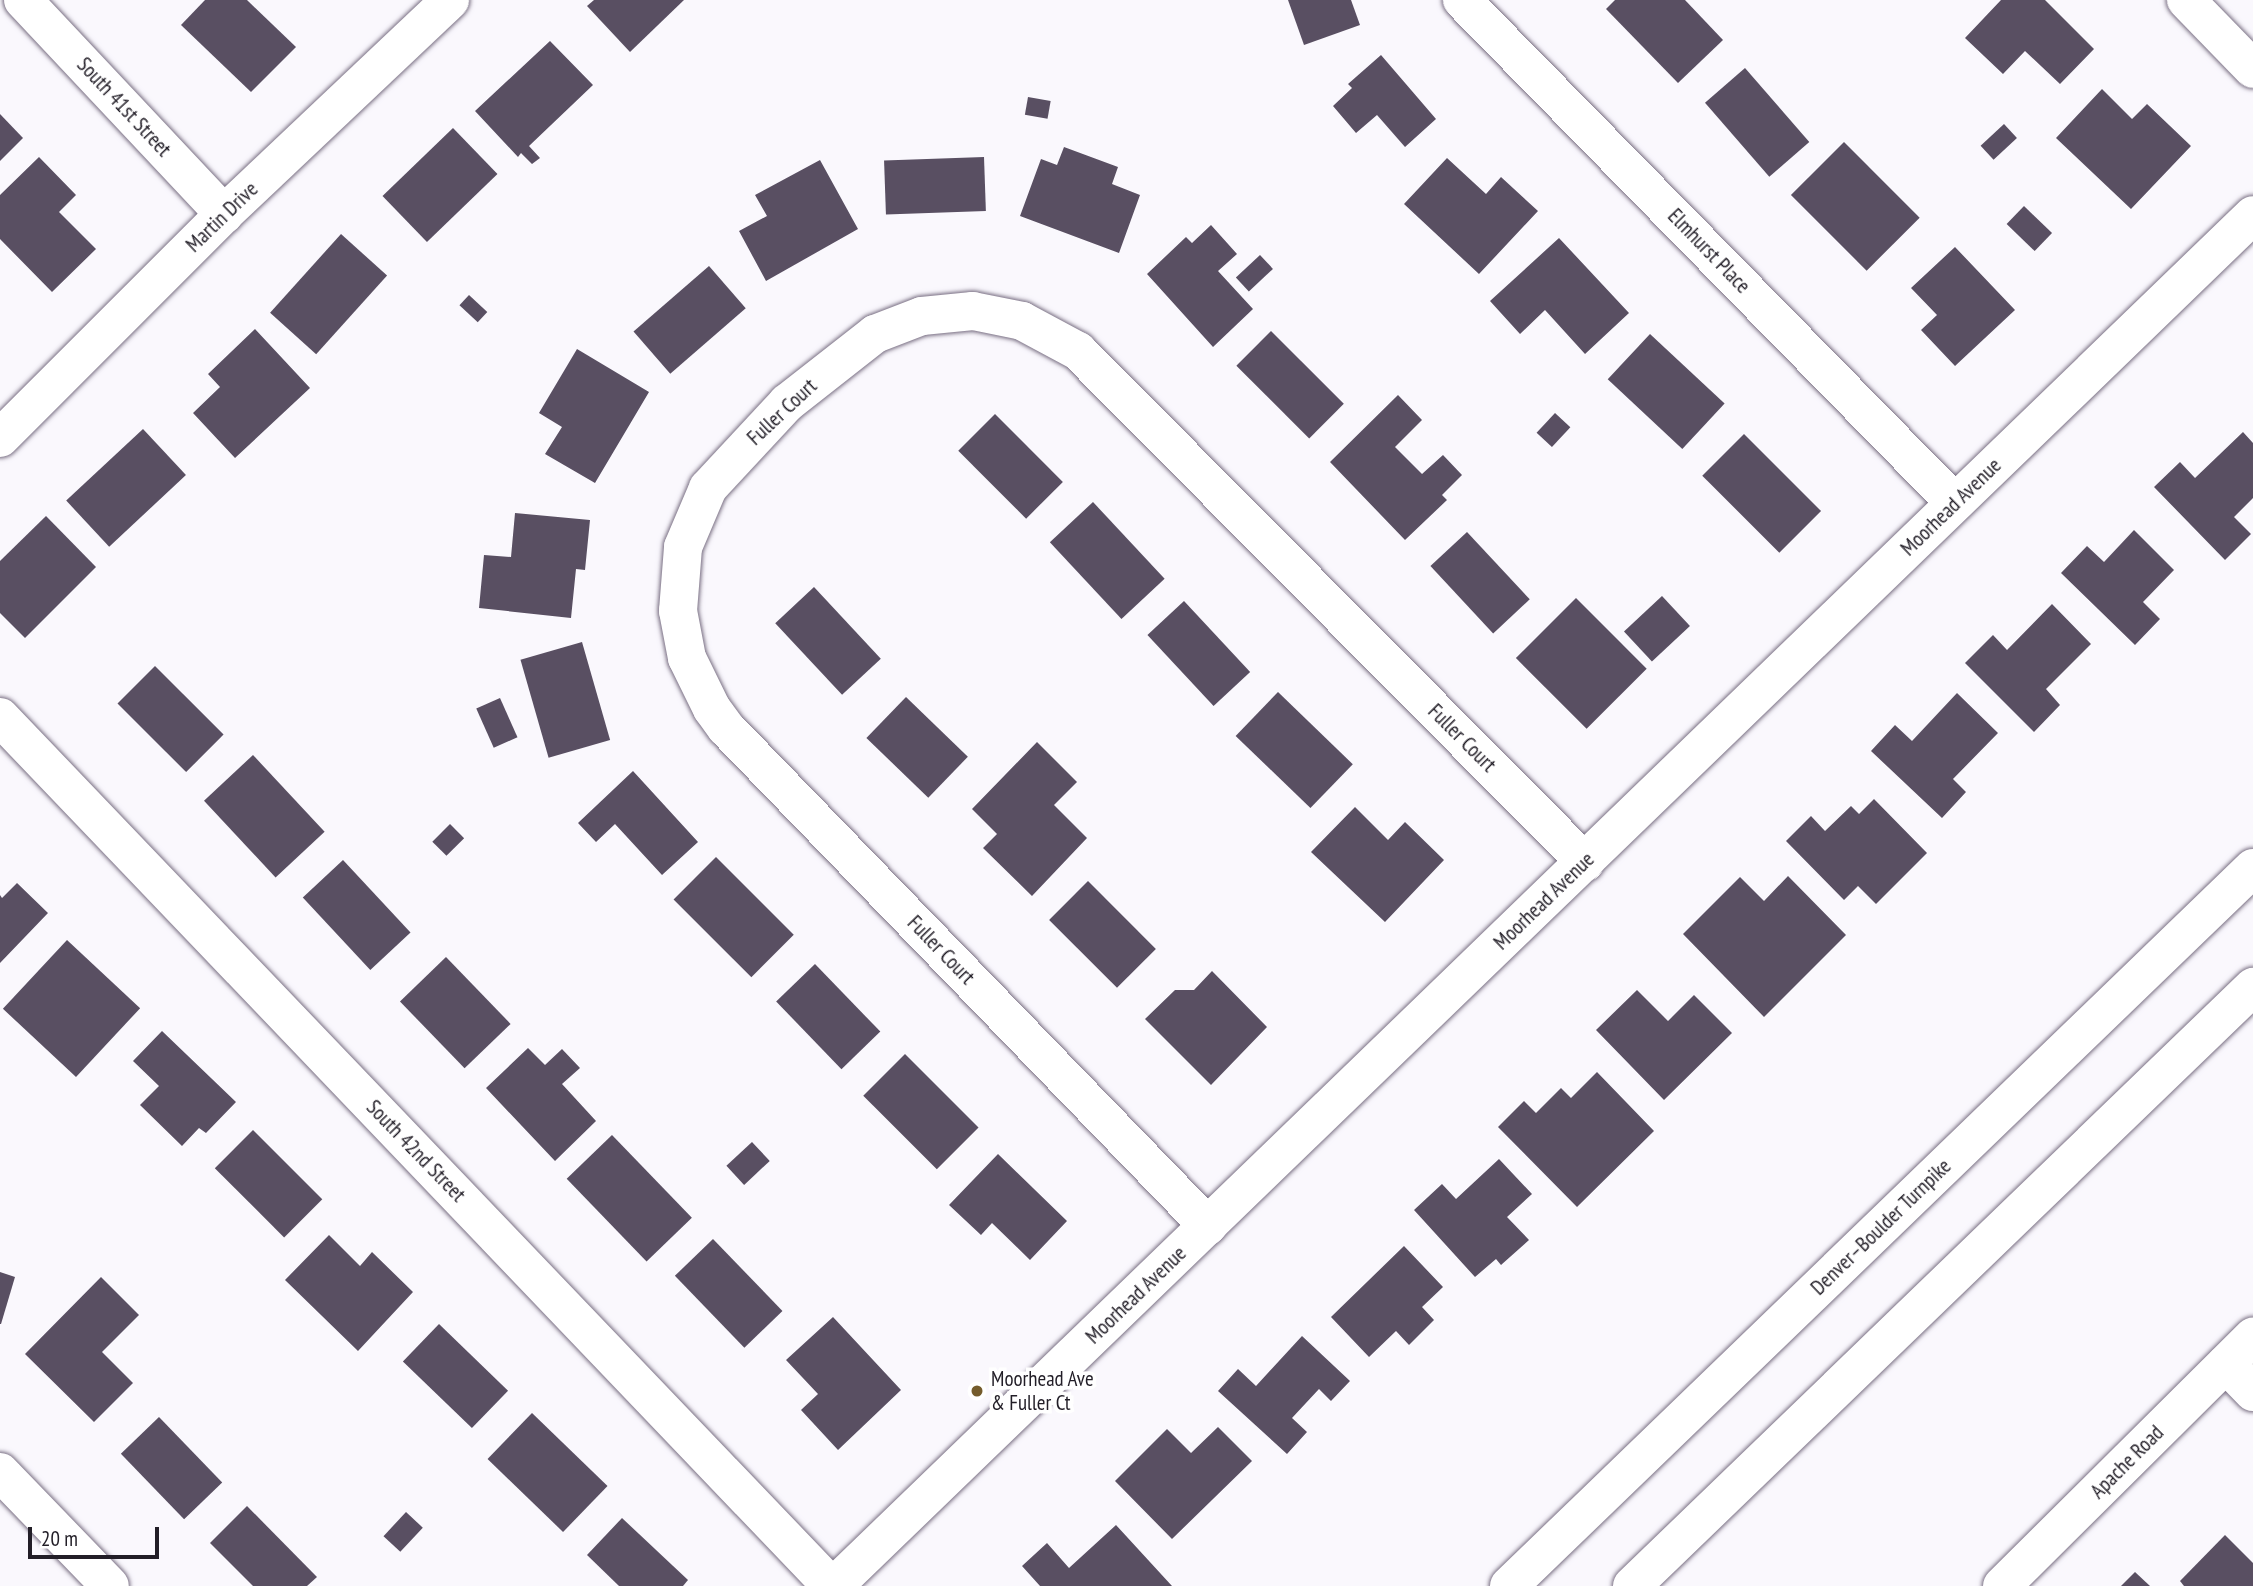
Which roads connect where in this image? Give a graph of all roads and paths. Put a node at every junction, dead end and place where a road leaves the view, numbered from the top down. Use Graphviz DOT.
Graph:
graph roads {
  1 [pos="23,0"];
  2 [pos="450,0"];
  3 [pos="1462,0"];
  4 [pos="2186,0"];
  5 [pos="2253,69"];
  6 [pos="224,214"];
  7 [pos="2253,215"];
  8 [pos="0,438"];
  9 [pos="1955,503"];
  10 [pos="0,717"];
  11 [pos="1585,862"];
  12 [pos="2253,867"];
  13 [pos="2253,987"];
  14 [pos="1208,1226"];
  15 [pos="2253,1337"];
  16 [pos="2226,1364"];
  17 [pos="2253,1392"];
  18 [pos="0,1472"];
  19 [pos="110,1586"];
  20 [pos="832,1586"];
  21 [pos="1509,1586"];
  22 [pos="1632,1586"];
  23 [pos="2002,1586"];
  1 -- 6 [label="main road, South 41st Street"];
  2 -- 6 [label="main road, Martin Drive"];
  3 -- 9 [label="main road, Elmhurst Place"];
  4 -- 5 [label="main road"];
  6 -- 8 [label="main road, Martin Drive"];
  7 -- 9 [label="main road, Moorhead Avenue"];
  9 -- 11 [label="main road, Moorhead Avenue"];
  10 -- 20 [label="main road, South 42nd Street"];
  11 -- 14 [label="main road, Moorhead Avenue"];
  11 -- 14 [label="main road, Fuller Court"];
  12 -- 21 [label="main road, Denver–Boulder Turnpike"];
  13 -- 22 [label="main road"];
  14 -- 20 [label="main road, Moorhead Avenue"];
  15 -- 16 [label="main road, Apache Road"];
  16 -- 17 [label="main road"];
  16 -- 23 [label="main road, Apache Road"];
  18 -- 19 [label="main road"];
}
